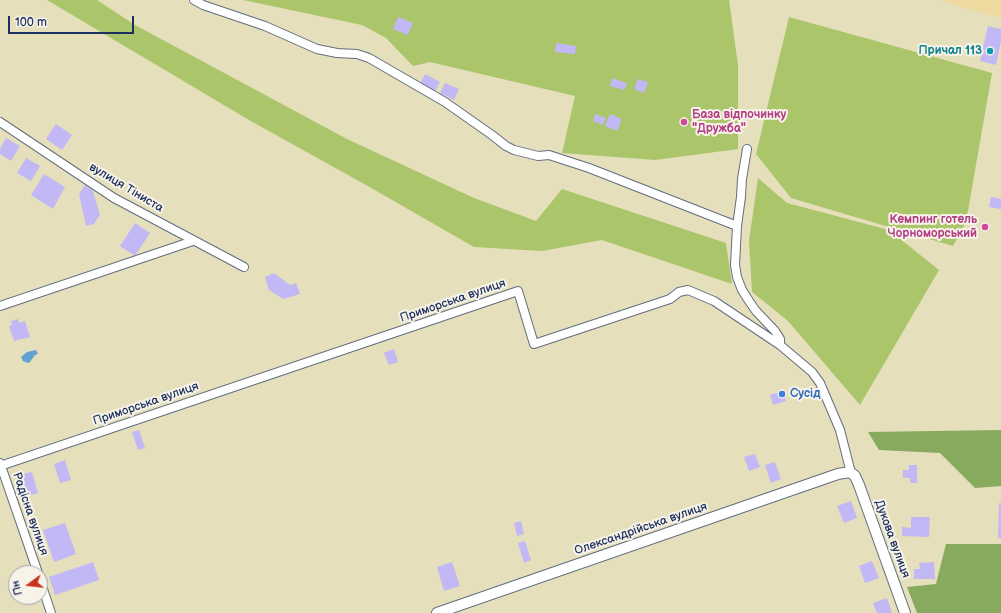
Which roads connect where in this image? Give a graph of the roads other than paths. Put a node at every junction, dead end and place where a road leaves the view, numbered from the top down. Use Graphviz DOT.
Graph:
graph roads {
  1 [pos="194,0"];
  2 [pos="0,122"];
  3 [pos="747,149"];
  4 [pos="737,226"];
  5 [pos="193,241"];
  6 [pos="244,267"];
  7 [pos="0,306"];
  8 [pos="780,345"];
  9 [pos="0,465"];
  10 [pos="852,473"];
  11 [pos="35,565"];
  12 [pos="437,613"];
  13 [pos="905,613"];
  1 -- 4 [label="street"];
  2 -- 5 [label="street, вулиця Тіниста"];
  3 -- 4 [label="street"];
  4 -- 8 [label="street"];
  5 -- 6 [label="street, вулиця Тіниста"];
  5 -- 7 [label="street"];
  8 -- 9 [label="street, Приморська вулиця"];
  8 -- 10 [label="street"];
  9 -- 11 [label="street, Радісна вулиця"];
  10 -- 12 [label="street, Олександрійська вулиця"];
  10 -- 13 [label="street, Дукова вулиця"];
}
